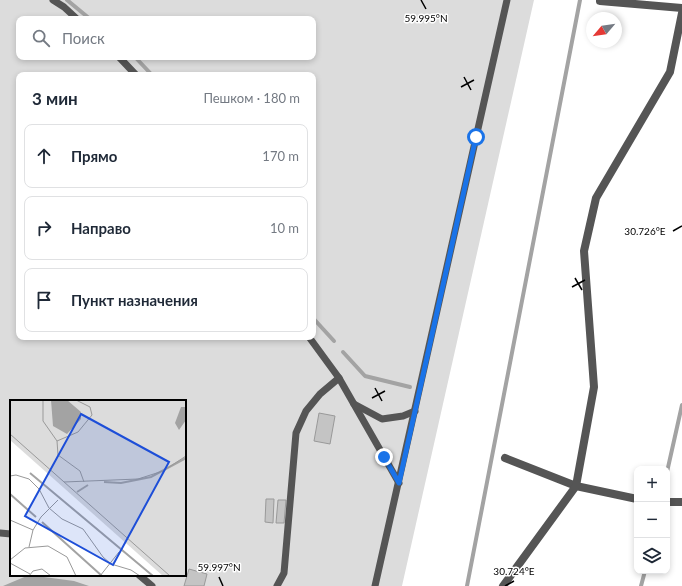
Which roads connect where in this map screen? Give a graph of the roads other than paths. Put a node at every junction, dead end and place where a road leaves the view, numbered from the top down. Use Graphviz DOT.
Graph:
graph roads {
  1 [pos="53,0"];
  2 [pos="506,0"];
  3 [pos="681,0"];
  4 [pos="600,1"];
  5 [pos="682,3"];
  6 [pos="682,8"];
  7 [pos="682,13"];
  8 [pos="74,16"];
  9 [pos="122,60"];
  10 [pos="133,72"];
  11 [pos="311,340"];
  12 [pos="339,378"];
  13 [pos="354,404"];
  14 [pos="415,411"];
  15 [pos="505,458"];
  16 [pos="399,483"];
  17 [pos="576,486"];
  18 [pos="634,498"];
  19 [pos="670,502"];
  20 [pos="682,502"];
  21 [pos="0,533"];
  22 [pos="10,534"];
  23 [pos="139,576"];
  24 [pos="152,586"];
  25 [pos="277,586"];
  26 [pos="375,586"];
  27 [pos="503,586"];
  1 -- 8 [label="lane"];
  2 -- 14 [label="lane"];
  3 -- 5 [label="street"];
  4 -- 6 [label="street"];
  7 -- 17 [label="street"];
  9 -- 10 [label="lane"];
  11 -- 12 [label="lane"];
  12 -- 13 [label="lane"];
  12 -- 25 [label="lane"];
  13 -- 14 [label="lane"];
  13 -- 16 [label="lane"];
  14 -- 16 [label="lane"];
  15 -- 17 [label="street"];
  16 -- 26 [label="lane"];
  17 -- 18 [label="street"];
  17 -- 27 [label="street"];
  19 -- 20 [label="street"];
  21 -- 22 [label="lane"];
  23 -- 24 [label="lane"];
}
